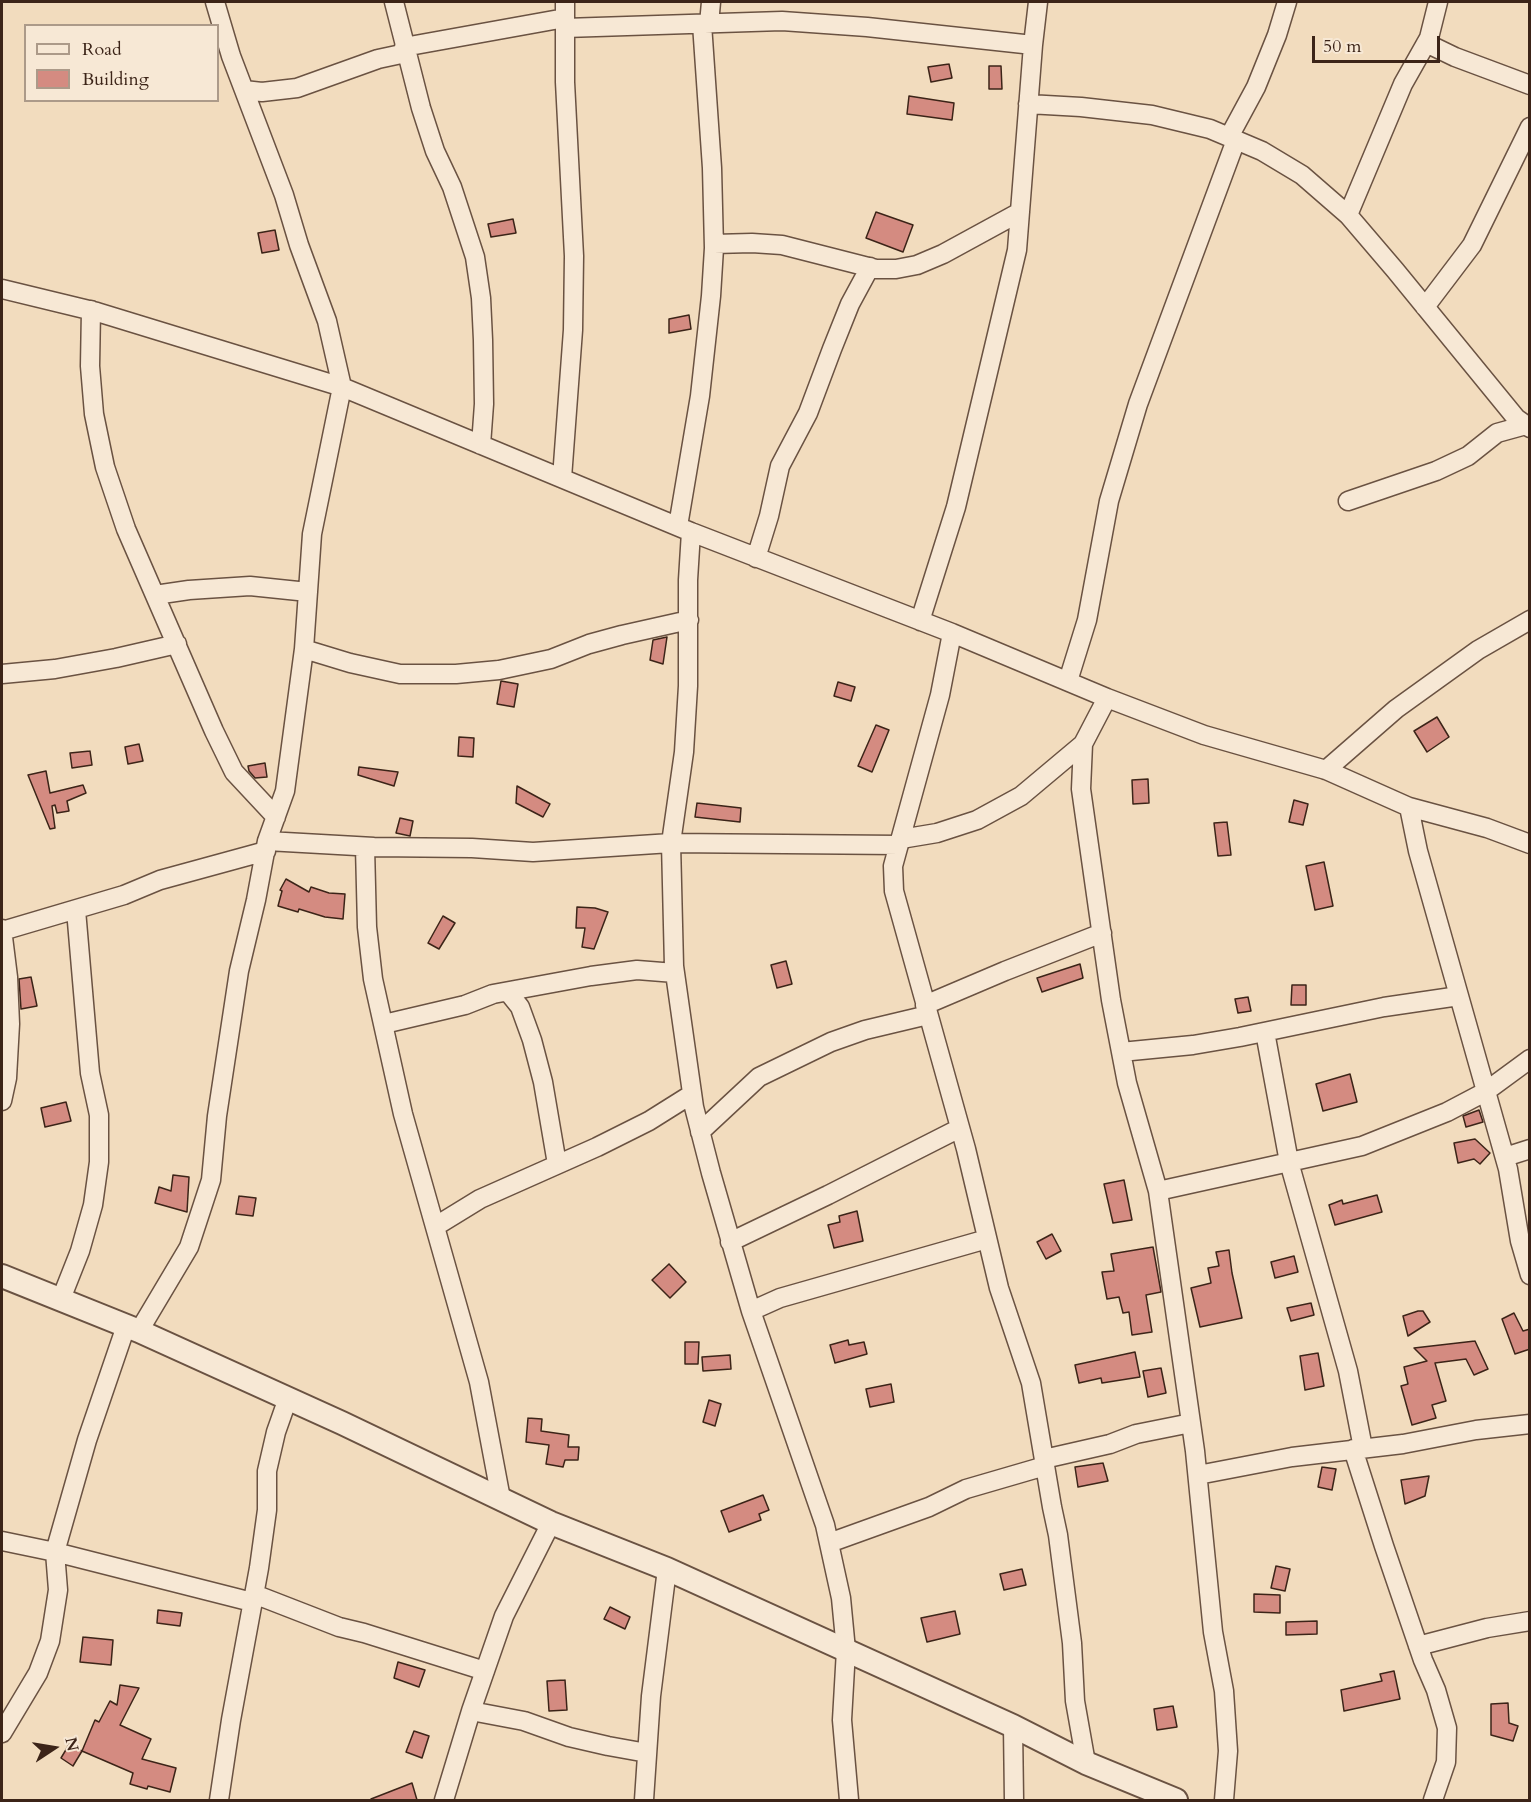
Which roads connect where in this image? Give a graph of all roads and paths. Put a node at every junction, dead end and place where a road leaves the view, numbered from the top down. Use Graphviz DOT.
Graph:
graph roads {
  1 [pos="215,2"];
  2 [pos="394,2"];
  3 [pos="711,2"];
  4 [pos="1038,2"];
  5 [pos="1287,2"];
  6 [pos="1438,2"];
  7 [pos="565,16"];
  8 [pos="706,24"];
  9 [pos="1426,43"];
  10 [pos="1033,45"];
  11 [pos="405,50"];
  12 [pos="1530,85"];
  13 [pos="244,90"];
  14 [pos="1028,104"];
  15 [pos="1530,127"];
  16 [pos="1232,139"];
  17 [pos="1020,212"];
  18 [pos="1348,215"];
  19 [pos="714,244"];
  20 [pos="870,267"];
  21 [pos="2,289"];
  22 [pos="1425,307"];
  23 [pos="91,310"];
  24 [pos="342,387"];
  25 [pos="1528,427"];
  26 [pos="481,444"];
  27 [pos="562,478"];
  28 [pos="1348,501"];
  29 [pos="684,529"];
  30 [pos="756,558"];
  31 [pos="308,592"];
  32 [pos="155,595"];
  33 [pos="689,620"];
  34 [pos="1530,620"];
  35 [pos="920,621"];
  36 [pos="952,633"];
  37 [pos="177,644"];
  38 [pos="304,649"];
  39 [pos="2,674"];
  40 [pos="1068,681"];
  41 [pos="1107,698"];
  42 [pos="1083,744"];
  43 [pos="1326,770"];
  44 [pos="1409,807"];
  45 [pos="276,818"];
  46 [pos="900,842"];
  47 [pos="671,843"];
  48 [pos="1530,844"];
  49 [pos="267,846"];
  50 [pos="365,847"];
  51 [pos="76,910"];
  52 [pos="2,930"];
  53 [pos="1102,933"];
  54 [pos="675,973"];
  55 [pos="508,992"];
  56 [pos="1459,996"];
  57 [pos="926,1010"];
  58 [pos="384,1024"];
  59 [pos="1264,1032"];
  60 [pos="1121,1052"];
  61 [pos="1530,1059"];
  62 [pos="1485,1092"];
  63 [pos="692,1095"];
  64 [pos="2,1101"];
  65 [pos="960,1128"];
  66 [pos="700,1132"];
  67 [pos="1530,1149"];
  68 [pos="1505,1157"];
  69 [pos="1289,1162"];
  70 [pos="557,1164"];
  71 [pos="1158,1191"];
  72 [pos="436,1226"];
  73 [pos="987,1239"];
  74 [pos="730,1242"];
  75 [pos="1530,1275"];
  76 [pos="2,1276"];
  77 [pos="61,1299"];
  78 [pos="751,1311"];
  79 [pos="133,1329"];
  80 [pos="288,1398"];
  81 [pos="1191,1423"];
  82 [pos="1530,1424"];
  83 [pos="1358,1449"];
  84 [pos="1044,1463"];
  85 [pos="1198,1475"];
  86 [pos="501,1499"];
  87 [pos="551,1523"];
  88 [pos="2,1541"];
  89 [pos="829,1543"];
  90 [pos="56,1552"];
  91 [pos="667,1569"];
  92 [pos="253,1598"];
  93 [pos="1530,1621"];
  94 [pos="1418,1646"];
  95 [pos="846,1650"];
  96 [pos="485,1671"];
  97 [pos="471,1711"];
  98 [pos="1013,1726"];
  99 [pos="2,1733"];
  100 [pos="647,1752"];
  101 [pos="1086,1763"];
  102 [pos="219,1800"];
  103 [pos="444,1800"];
  104 [pos="644,1800"];
  105 [pos="849,1800"];
  106 [pos="1014,1800"];
  107 [pos="1176,1800"];
  108 [pos="1224,1800"];
  109 [pos="1433,1800"];
  1 -- 13 [label="street"];
  2 -- 11 [label="street"];
  3 -- 8 [label="street"];
  4 -- 10 [label="street"];
  5 -- 16 [label="street"];
  6 -- 9 [label="street"];
  7 -- 8 [label="street"];
  7 -- 11 [label="street"];
  7 -- 27 [label="street"];
  8 -- 10 [label="street"];
  8 -- 19 [label="street"];
  9 -- 12 [label="street"];
  9 -- 18 [label="street"];
  10 -- 14 [label="street"];
  11 -- 13 [label="street"];
  11 -- 26 [label="street"];
  13 -- 24 [label="street"];
  14 -- 16 [label="street"];
  14 -- 17 [label="street"];
  15 -- 22 [label="street"];
  16 -- 18 [label="street"];
  16 -- 40 [label="street"];
  17 -- 20 [label="street"];
  17 -- 35 [label="street"];
  18 -- 22 [label="street"];
  19 -- 20 [label="street"];
  19 -- 29 [label="street"];
  20 -- 30 [label="street"];
  21 -- 23 [label="street"];
  22 -- 25 [label="street"];
  23 -- 24 [label="street"];
  23 -- 32 [label="street"];
  24 -- 26 [label="street"];
  24 -- 31 [label="street"];
  25 -- 28 [label="street"];
  26 -- 27 [label="street"];
  27 -- 29 [label="street"];
  29 -- 30 [label="street"];
  29 -- 33 [label="street"];
  30 -- 35 [label="street"];
  31 -- 32 [label="street"];
  31 -- 38 [label="street"];
  32 -- 37 [label="street"];
  33 -- 38 [label="street"];
  33 -- 47 [label="street"];
  34 -- 43 [label="street"];
  35 -- 36 [label="street"];
  36 -- 40 [label="street"];
  36 -- 46 [label="street"];
  37 -- 39 [label="street"];
  37 -- 45 [label="street"];
  38 -- 45 [label="street"];
  40 -- 41 [label="street"];
  41 -- 42 [label="street"];
  41 -- 43 [label="street"];
  42 -- 46 [label="street"];
  42 -- 53 [label="street"];
  43 -- 44 [label="street"];
  44 -- 48 [label="street"];
  44 -- 56 [label="street"];
  45 -- 49 [label="street"];
  46 -- 47 [label="street"];
  46 -- 57 [label="street"];
  47 -- 50 [label="street"];
  47 -- 54 [label="street"];
  49 -- 50 [label="street"];
  49 -- 51 [label="street"];
  49 -- 79 [label="street"];
  50 -- 58 [label="street"];
  51 -- 52 [label="street"];
  51 -- 77 [label="street"];
  52 -- 64 [label="street"];
  53 -- 57 [label="street"];
  53 -- 60 [label="street"];
  54 -- 55 [label="street"];
  54 -- 63 [label="street"];
  55 -- 58 [label="street"];
  55 -- 70 [label="street"];
  56 -- 59 [label="street"];
  56 -- 62 [label="street"];
  57 -- 65 [label="street"];
  57 -- 66 [label="street"];
  58 -- 72 [label="street"];
  59 -- 60 [label="street"];
  59 -- 69 [label="street"];
  60 -- 71 [label="street"];
  61 -- 62 [label="street"];
  62 -- 68 [label="street"];
  62 -- 69 [label="street"];
  63 -- 66 [label="street"];
  63 -- 70 [label="street"];
  65 -- 73 [label="street"];
  65 -- 74 [label="street"];
  66 -- 74 [label="street"];
  67 -- 68 [label="street"];
  68 -- 75 [label="street"];
  69 -- 71 [label="street"];
  69 -- 83 [label="street"];
  70 -- 72 [label="street"];
  71 -- 81 [label="street"];
  72 -- 86 [label="street"];
  73 -- 78 [label="street"];
  73 -- 84 [label="street"];
  74 -- 78 [label="street"];
  76 -- 77 [label="street"];
  77 -- 79 [label="street"];
  78 -- 89 [label="street"];
  79 -- 80 [label="street"];
  79 -- 90 [label="street"];
  80 -- 86 [label="street"];
  80 -- 92 [label="street"];
  81 -- 84 [label="street"];
  81 -- 85 [label="street"];
  82 -- 83 [label="street"];
  83 -- 85 [label="street"];
  83 -- 94 [label="street"];
  84 -- 89 [label="street"];
  84 -- 101 [label="street"];
  85 -- 108 [label="street"];
  86 -- 87 [label="street"];
  87 -- 91 [label="street"];
  87 -- 96 [label="street"];
  88 -- 90 [label="street"];
  89 -- 95 [label="street"];
  90 -- 92 [label="street"];
  90 -- 99 [label="street"];
  91 -- 95 [label="street"];
  91 -- 100 [label="street"];
  92 -- 96 [label="street"];
  92 -- 102 [label="street"];
  93 -- 94 [label="street"];
  94 -- 109 [label="street"];
  95 -- 98 [label="street"];
  95 -- 105 [label="street"];
  96 -- 97 [label="street"];
  97 -- 100 [label="street"];
  97 -- 103 [label="street"];
  98 -- 101 [label="street"];
  98 -- 106 [label="street"];
  100 -- 104 [label="street"];
  101 -- 107 [label="street"];
}
